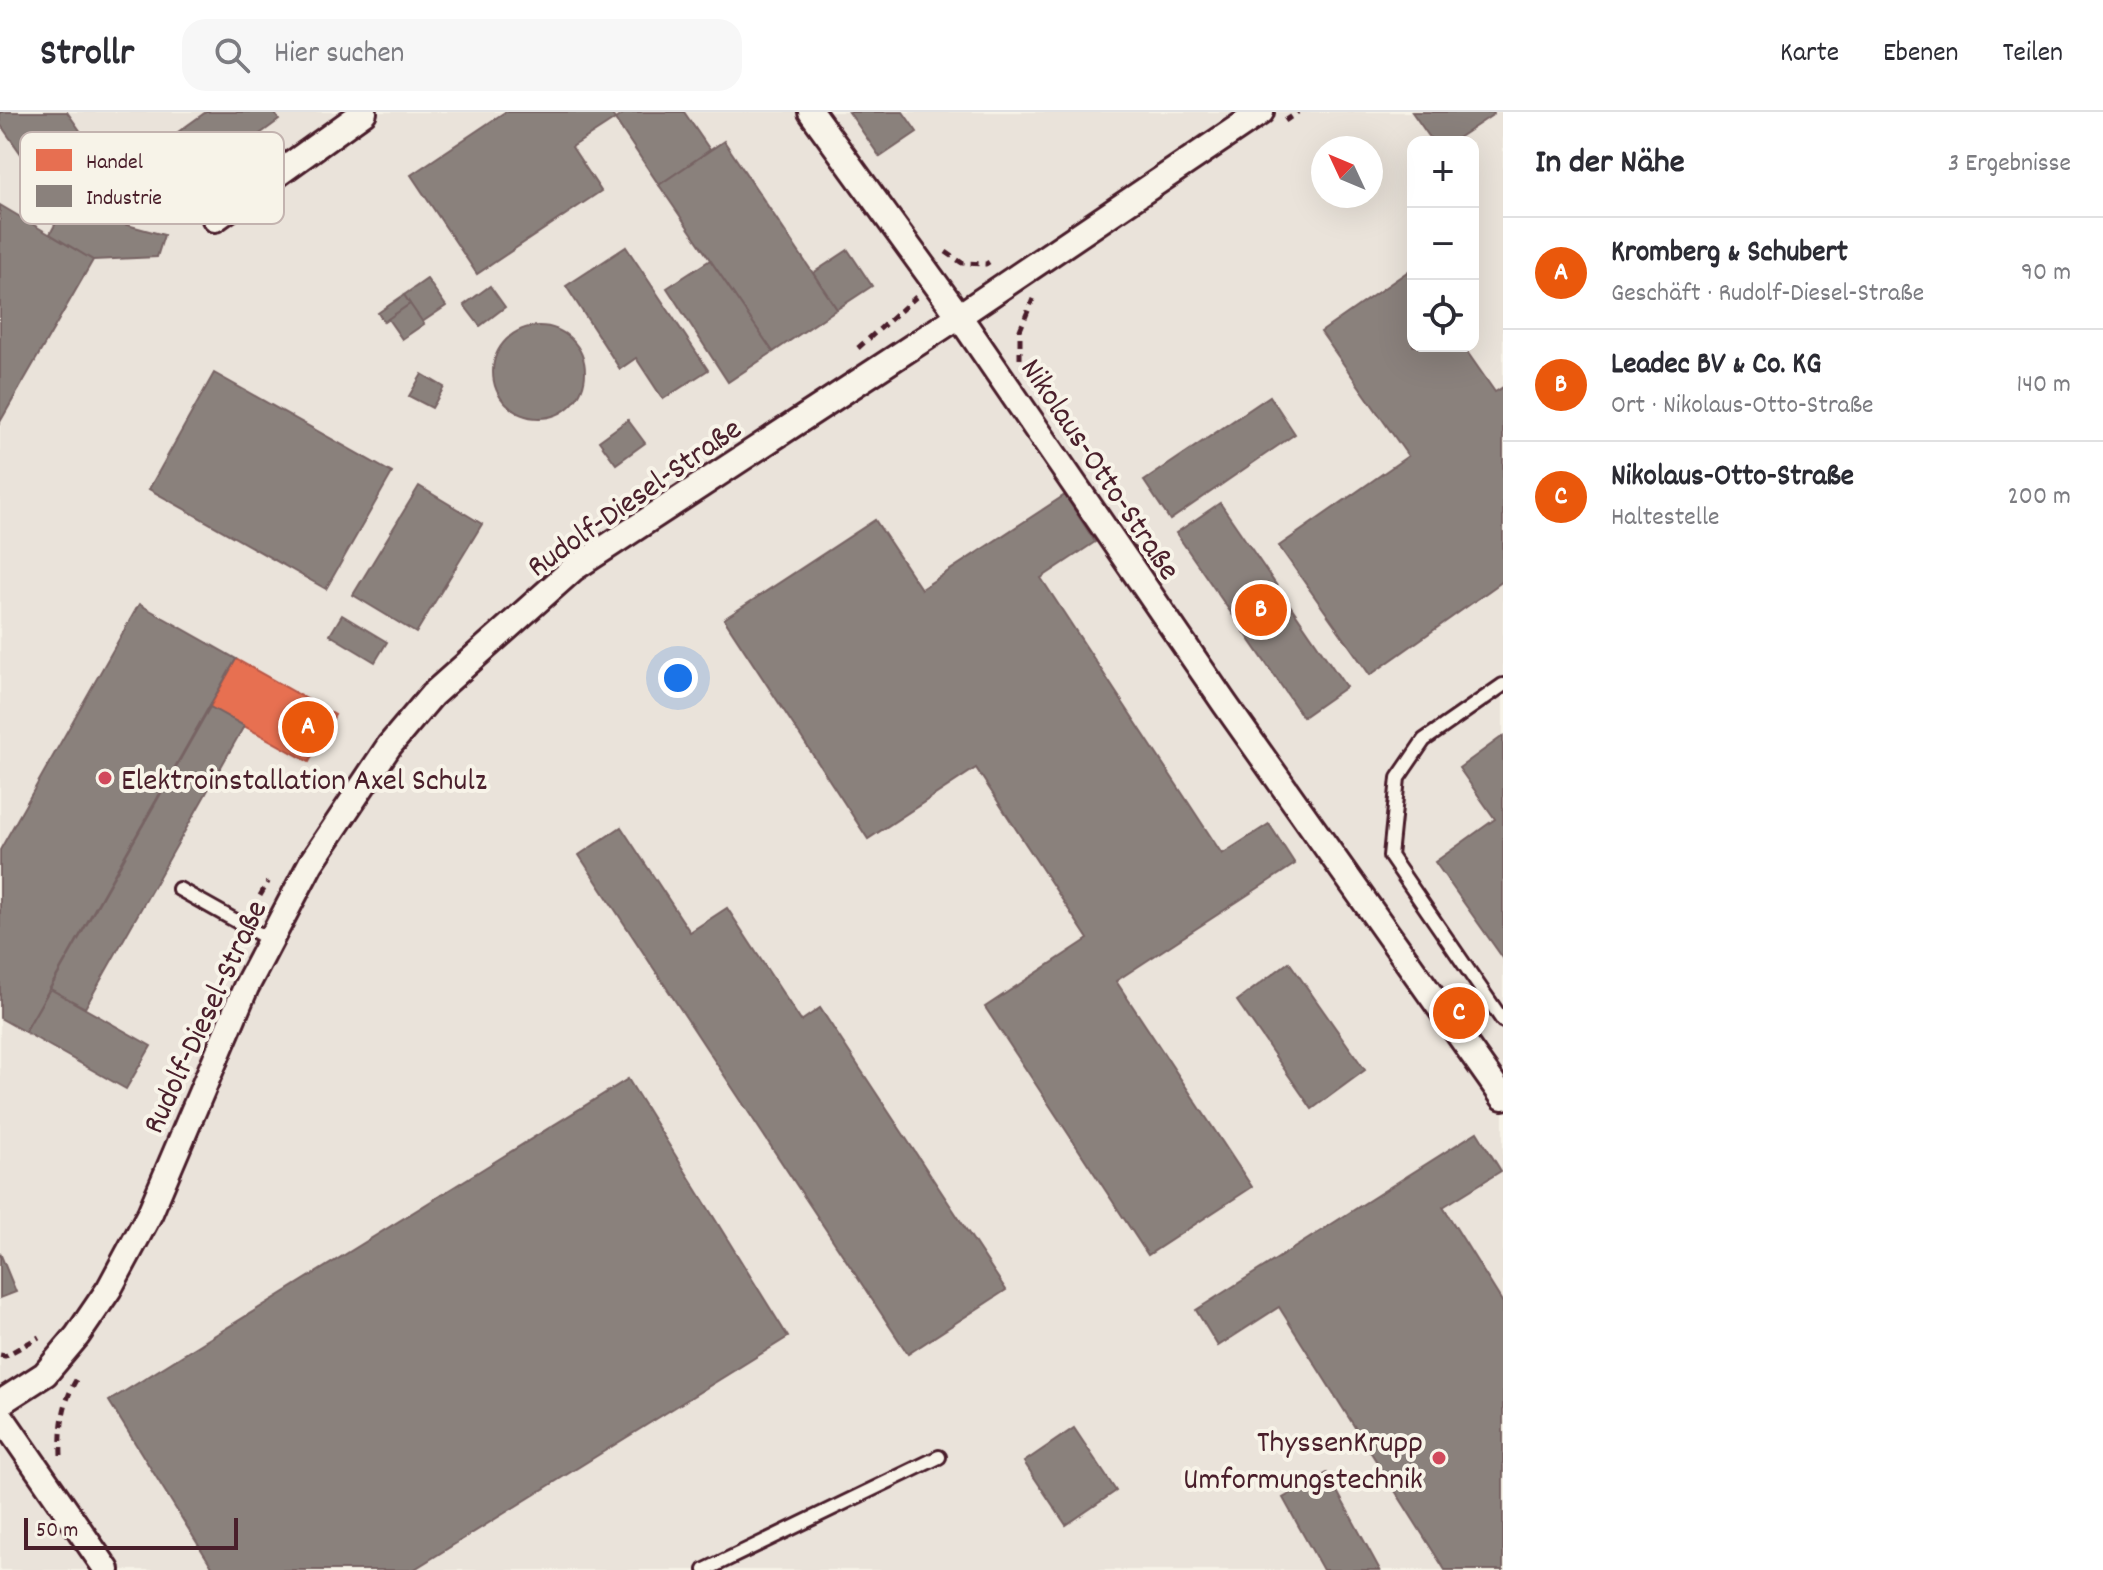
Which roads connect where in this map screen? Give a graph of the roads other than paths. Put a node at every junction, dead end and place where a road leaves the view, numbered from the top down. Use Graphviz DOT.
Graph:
graph roads {
  1 [pos="364,112"];
  2 [pos="811,112"];
  3 [pos="1267,120"];
  4 [pos="284,169"];
  5 [pos="959,316"];
  6 [pos="1503,685"];
  7 [pos="179,889"];
  8 [pos="270,940"];
  9 [pos="1503,1021"];
  10 [pos="1503,1097"];
  11 [pos="0,1403"];
  12 [pos="0,1415"];
  13 [pos="939,1457"];
  14 [pos="107,1570"];
  15 [pos="705,1570"];
  1 -- 4 [label="street"];
  2 -- 5 [label="street, Nikolaus-Otto-Straße"];
  3 -- 5 [label="street, Rudolf-Diesel-Straße"];
  5 -- 8 [label="street, Rudolf-Diesel-Straße"];
  5 -- 10 [label="street, Nikolaus-Otto-Straße"];
  6 -- 9 [label="lane"];
  7 -- 8 [label="lane"];
  8 -- 11 [label="street, Rudolf-Diesel-Straße"];
  12 -- 14 [label="street"];
  13 -- 15 [label="lane"];
}
